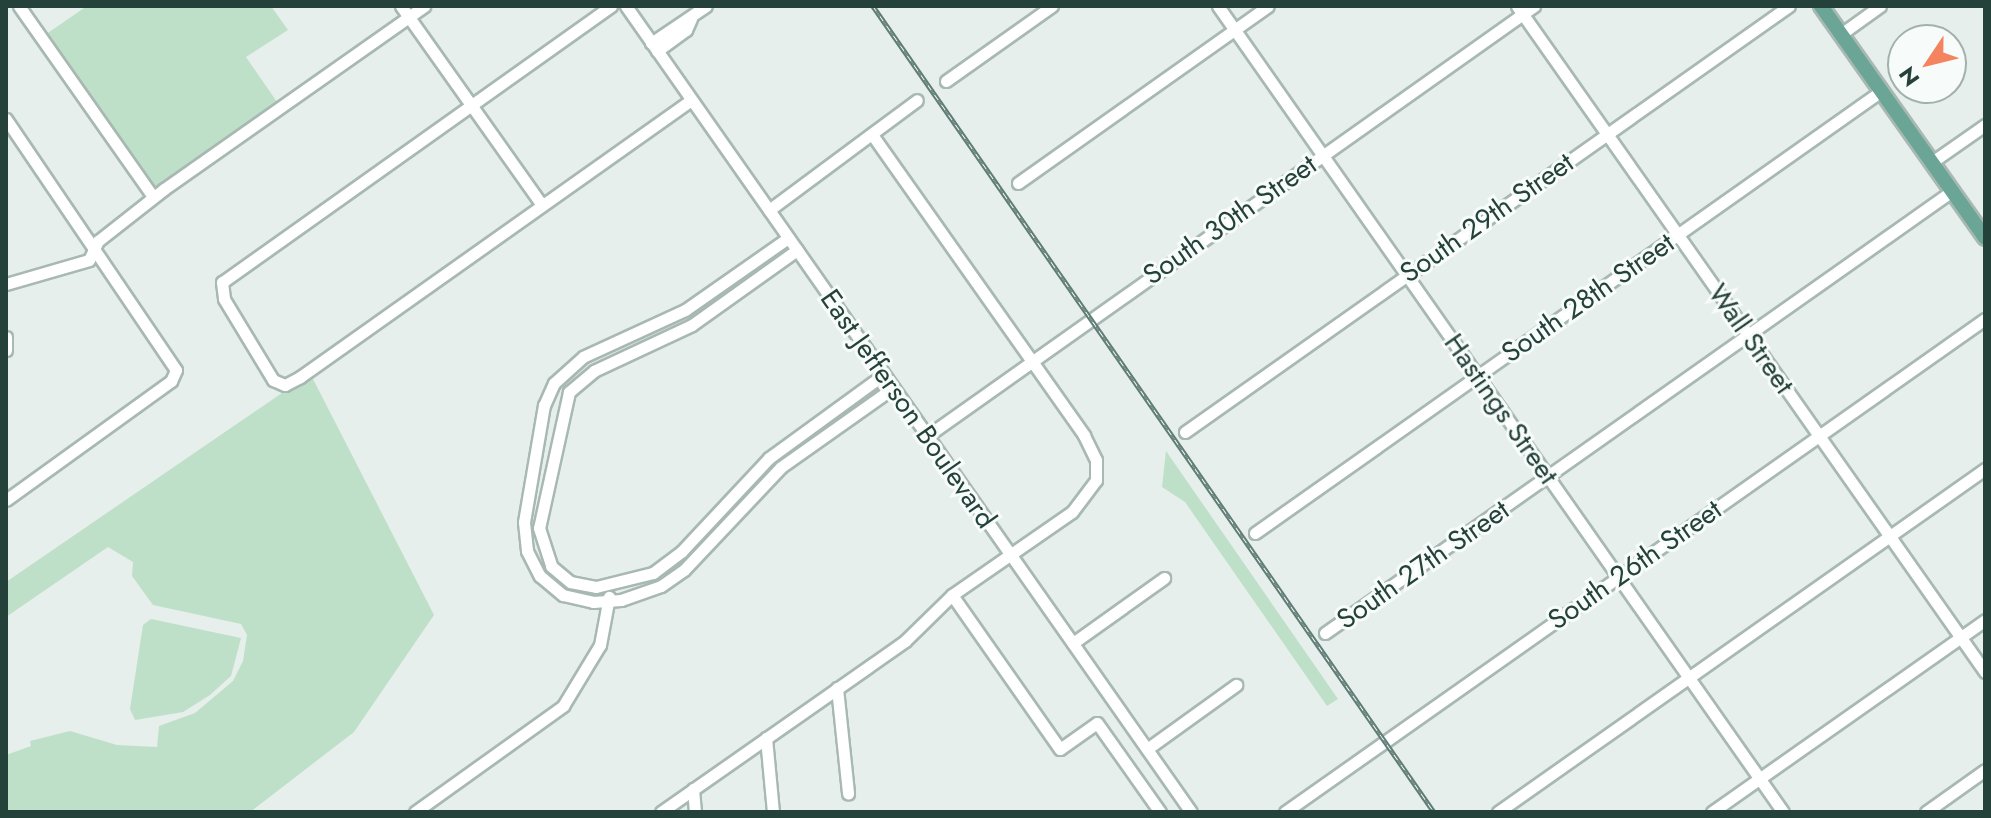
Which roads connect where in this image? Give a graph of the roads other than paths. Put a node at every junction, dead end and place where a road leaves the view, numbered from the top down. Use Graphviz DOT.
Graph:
graph roads {
  1 [pos="19,6"];
  2 [pos="401,6"];
  3 [pos="424,6"];
  4 [pos="611,6"];
  5 [pos="626,6"];
  6 [pos="706,6"];
  7 [pos="1052,6"];
  8 [pos="1218,6"];
  9 [pos="1268,6"];
  10 [pos="1534,6"];
  11 [pos="1789,6"];
  12 [pos="1821,6"];
  13 [pos="1880,6"];
  14 [pos="1520,10"];
  15 [pos="409,17"];
  16 [pos="1234,30"];
  17 [pos="1841,34"];
  18 [pos="654,47"];
  19 [pos="946,81"];
  20 [pos="1881,91"];
  21 [pos="691,100"];
  22 [pos="917,100"];
  23 [pos="470,106"];
  24 [pos="6,119"];
  25 [pos="1985,125"];
  26 [pos="872,134"];
  27 [pos="1607,134"];
  28 [pos="1322,155"];
  29 [pos="1932,162"];
  30 [pos="1018,183"];
  31 [pos="1952,191"];
  32 [pos="153,197"];
  33 [pos="542,205"];
  34 [pos="769,210"];
  35 [pos="1677,235"];
  36 [pos="788,238"];
  37 [pos="1985,238"];
  38 [pos="94,247"];
  39 [pos="797,250"];
  40 [pos="1406,275"];
  41 [pos="6,284"];
  42 [pos="1985,319"];
  43 [pos="1748,335"];
  44 [pos="1032,361"];
  45 [pos="884,374"];
  46 [pos="1477,376"];
  47 [pos="893,388"];
  48 [pos="1185,432"];
  49 [pos="927,436"];
  50 [pos="1819,436"];
  51 [pos="1985,469"];
  52 [pos="1548,477"];
  53 [pos="6,500"];
  54 [pos="1255,533"];
  55 [pos="1889,537"];
  56 [pos="1010,554"];
  57 [pos="1618,577"];
  58 [pos="1164,578"];
  59 [pos="609,586"];
  60 [pos="952,595"];
  61 [pos="608,602"];
  62 [pos="1985,620"];
  63 [pos="1325,633"];
  64 [pos="1960,637"];
  65 [pos="1073,643"];
  66 [pos="1985,672"];
  67 [pos="1689,677"];
  68 [pos="1236,685"];
  69 [pos="837,688"];
  70 [pos="766,738"];
  71 [pos="1147,749"];
  72 [pos="1985,770"];
  73 [pos="1759,778"];
  74 [pos="693,789"];
  75 [pos="848,793"];
  76 [pos="415,812"];
  77 [pos="661,812"];
  78 [pos="695,812"];
  79 [pos="773,812"];
  80 [pos="1160,812"];
  81 [pos="1191,812"];
  82 [pos="1285,812"];
  83 [pos="1498,812"];
  84 [pos="1712,812"];
  85 [pos="1783,812"];
  86 [pos="1926,812"];
  1 -- 32 [label="street"];
  2 -- 15 [label="street"];
  3 -- 15 [label="street"];
  4 -- 23 [label="street"];
  5 -- 18 [label="street, East Jefferson Boulevard"];
  6 -- 18 [label="street"];
  7 -- 19 [label="street"];
  8 -- 16 [label="street, Hastings Street"];
  9 -- 16 [label="street"];
  10 -- 14 [label="street, South 30th Street"];
  11 -- 27 [label="street, South 29th Street"];
  12 -- 17 [label="main road"];
  13 -- 17 [label="street"];
  14 -- 27 [label="street, Wall Street"];
  14 -- 28 [label="street, South 30th Street"];
  15 -- 23 [label="street"];
  15 -- 32 [label="street"];
  16 -- 28 [label="street, Hastings Street"];
  16 -- 30 [label="street"];
  17 -- 20 [label="main road"];
  18 -- 21 [label="street, East Jefferson Boulevard"];
  20 -- 29 [label="main road"];
  20 -- 35 [label="street, South 28th Street"];
  21 -- 33 [label="street"];
  21 -- 34 [label="street, East Jefferson Boulevard"];
  22 -- 26 [label="street"];
  23 -- 33 [label="street"];
  23 -- 33 [label="street"];
  24 -- 38 [label="street"];
  25 -- 29 [label="street"];
  26 -- 34 [label="street"];
  26 -- 44 [label="street"];
  27 -- 35 [label="street, Wall Street"];
  27 -- 40 [label="street, South 29th Street"];
  28 -- 40 [label="street, Hastings Street"];
  28 -- 44 [label="street, South 30th Street"];
  29 -- 31 [label="main road"];
  31 -- 37 [label="main road"];
  31 -- 43 [label="street, South 27th Street"];
  32 -- 38 [label="street"];
  34 -- 36 [label="street, East Jefferson Boulevard"];
  35 -- 43 [label="street, Wall Street"];
  35 -- 46 [label="street, South 28th Street"];
  36 -- 39 [label="street, East Jefferson Boulevard"];
  36 -- 61 [label="street"];
  38 -- 41 [label="street"];
  38 -- 53 [label="street"];
  39 -- 45 [label="street, East Jefferson Boulevard"];
  39 -- 59 [label="street"];
  40 -- 46 [label="street, Hastings Street"];
  40 -- 48 [label="street, South 29th Street"];
  42 -- 50 [label="street, South 26th Street"];
  43 -- 50 [label="street, Wall Street"];
  43 -- 52 [label="street, South 27th Street"];
  44 -- 49 [label="street, South 30th Street"];
  44 -- 56 [label="street"];
  45 -- 47 [label="street, East Jefferson Boulevard"];
  45 -- 59 [label="street"];
  46 -- 52 [label="street, Hastings Street"];
  46 -- 54 [label="street, South 28th Street"];
  47 -- 49 [label="street, East Jefferson Boulevard"];
  47 -- 61 [label="street"];
  49 -- 56 [label="street, East Jefferson Boulevard"];
  50 -- 55 [label="street, Wall Street"];
  50 -- 57 [label="street, South 26th Street"];
  51 -- 55 [label="street"];
  52 -- 57 [label="street, Hastings Street"];
  52 -- 63 [label="street, South 27th Street"];
  55 -- 64 [label="street, Wall Street"];
  55 -- 67 [label="street"];
  56 -- 60 [label="street"];
  56 -- 65 [label="street, East Jefferson Boulevard"];
  57 -- 67 [label="street, Hastings Street"];
  57 -- 82 [label="street, South 26th Street"];
  58 -- 65 [label="street"];
  59 -- 61 [label="street"];
  60 -- 69 [label="street"];
  60 -- 80 [label="street"];
  61 -- 76 [label="street"];
  62 -- 64 [label="street"];
  64 -- 66 [label="street, Wall Street"];
  64 -- 73 [label="street"];
  65 -- 71 [label="street, East Jefferson Boulevard"];
  67 -- 73 [label="street, Hastings Street"];
  67 -- 83 [label="street"];
  68 -- 71 [label="street"];
  69 -- 70 [label="street"];
  69 -- 75 [label="street"];
  70 -- 74 [label="street"];
  70 -- 79 [label="street"];
  71 -- 81 [label="street, East Jefferson Boulevard"];
  72 -- 86 [label="street"];
  73 -- 84 [label="street"];
  73 -- 85 [label="street, Hastings Street"];
  74 -- 77 [label="street"];
  74 -- 78 [label="street"];
}
